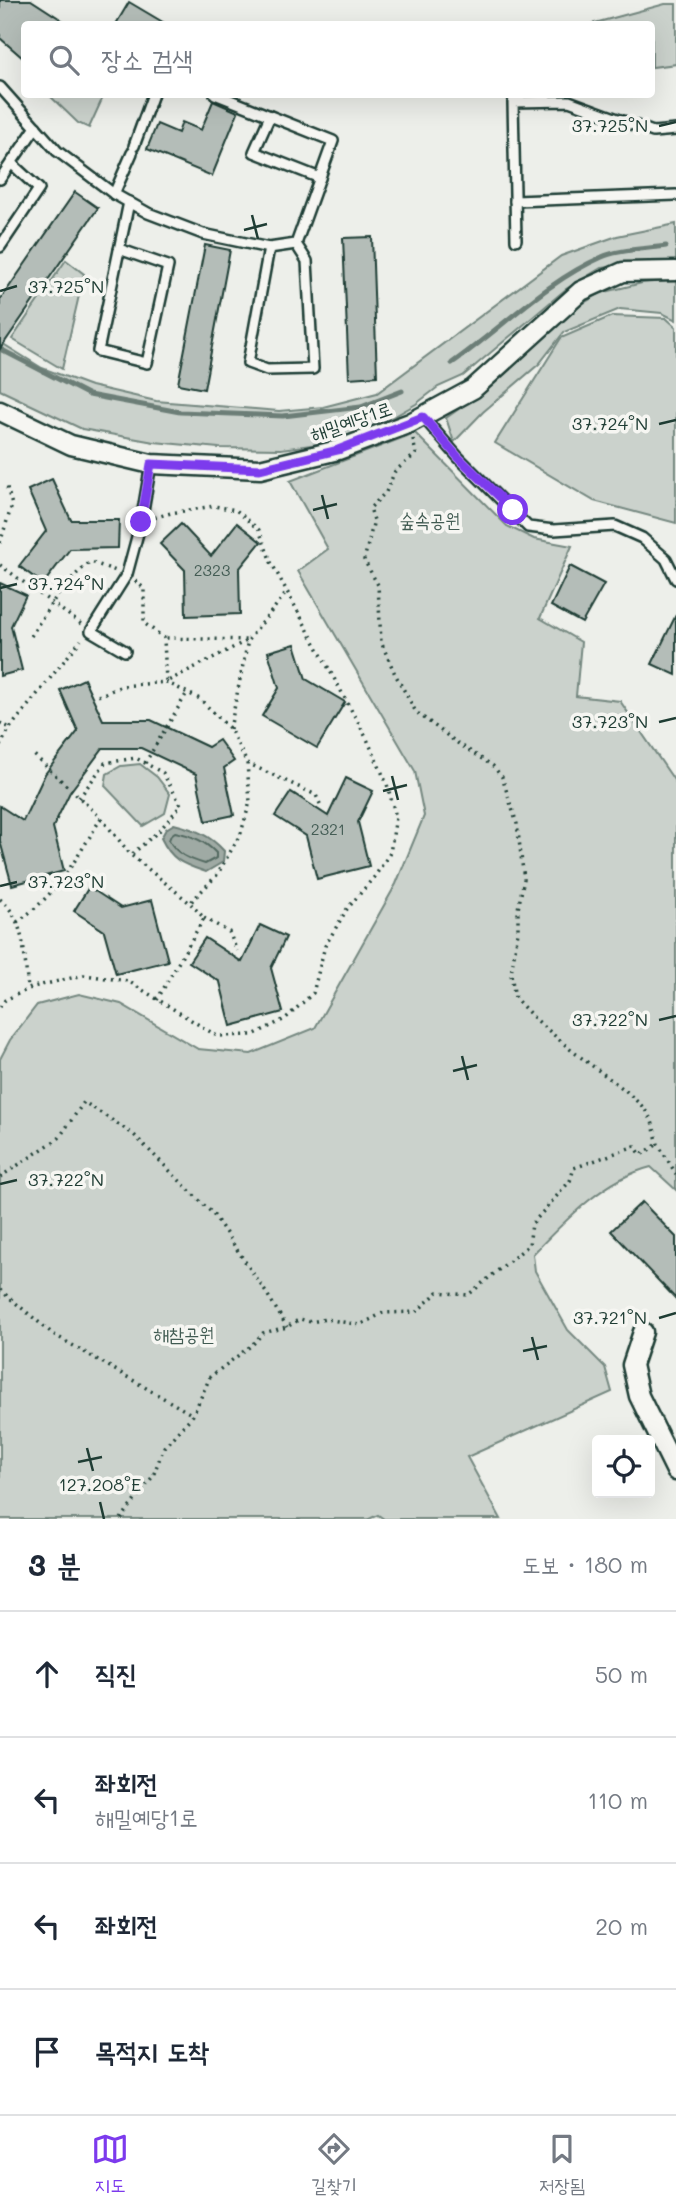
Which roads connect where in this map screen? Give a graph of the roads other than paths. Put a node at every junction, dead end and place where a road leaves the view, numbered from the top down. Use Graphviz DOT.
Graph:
graph roads {
  1 [pos="0,87"];
  2 [pos="152,98"];
  3 [pos="225,98"];
  4 [pos="247,98"];
  5 [pos="245,106"];
  6 [pos="270,116"];
  7 [pos="36,127"];
  8 [pos="676,130"];
  9 [pos="11,163"];
  10 [pos="320,178"];
  11 [pos="0,179"];
  12 [pos="114,194"];
  13 [pos="676,195"];
  14 [pos="515,201"];
  15 [pos="129,202"];
  16 [pos="516,240"];
  17 [pos="296,244"];
  18 [pos="0,247"];
  19 [pos="269,248"];
  20 [pos="119,249"];
  21 [pos="676,271"];
  22 [pos="0,411"];
  23 [pos="416,420"];
  24 [pos="151,464"];
  25 [pos="676,579"];
  26 [pos="125,651"];
  27 [pos="643,1332"];
  28 [pos="676,1471"];
  1 -- 7 [label="lane"];
  2 -- 12 [label="lane"];
  3 -- 5 [label="lane"];
  4 -- 5 [label="lane"];
  5 -- 6 [label="lane"];
  6 -- 10 [label="lane"];
  6 -- 10 [label="lane"];
  7 -- 9 [label="lane"];
  7 -- 12 [label="lane"];
  8 -- 14 [label="lane"];
  9 -- 11 [label="lane"];
  9 -- 18 [label="lane"];
  10 -- 17 [label="lane"];
  12 -- 15 [label="lane"];
  13 -- 14 [label="lane"];
  14 -- 16 [label="lane"];
  15 -- 19 [label="lane"];
  15 -- 20 [label="lane"];
  17 -- 19 [label="lane"];
  17 -- 19 [label="lane"];
  20 -- 20 [label="lane"];
  21 -- 23 [label="street, 해밀예당1로"];
  22 -- 24 [label="street, 해밀예당1로"];
  23 -- 24 [label="street, 해밀예당1로"];
  23 -- 25 [label="lane"];
  24 -- 26 [label="lane"];
  27 -- 28 [label="street"];
}
